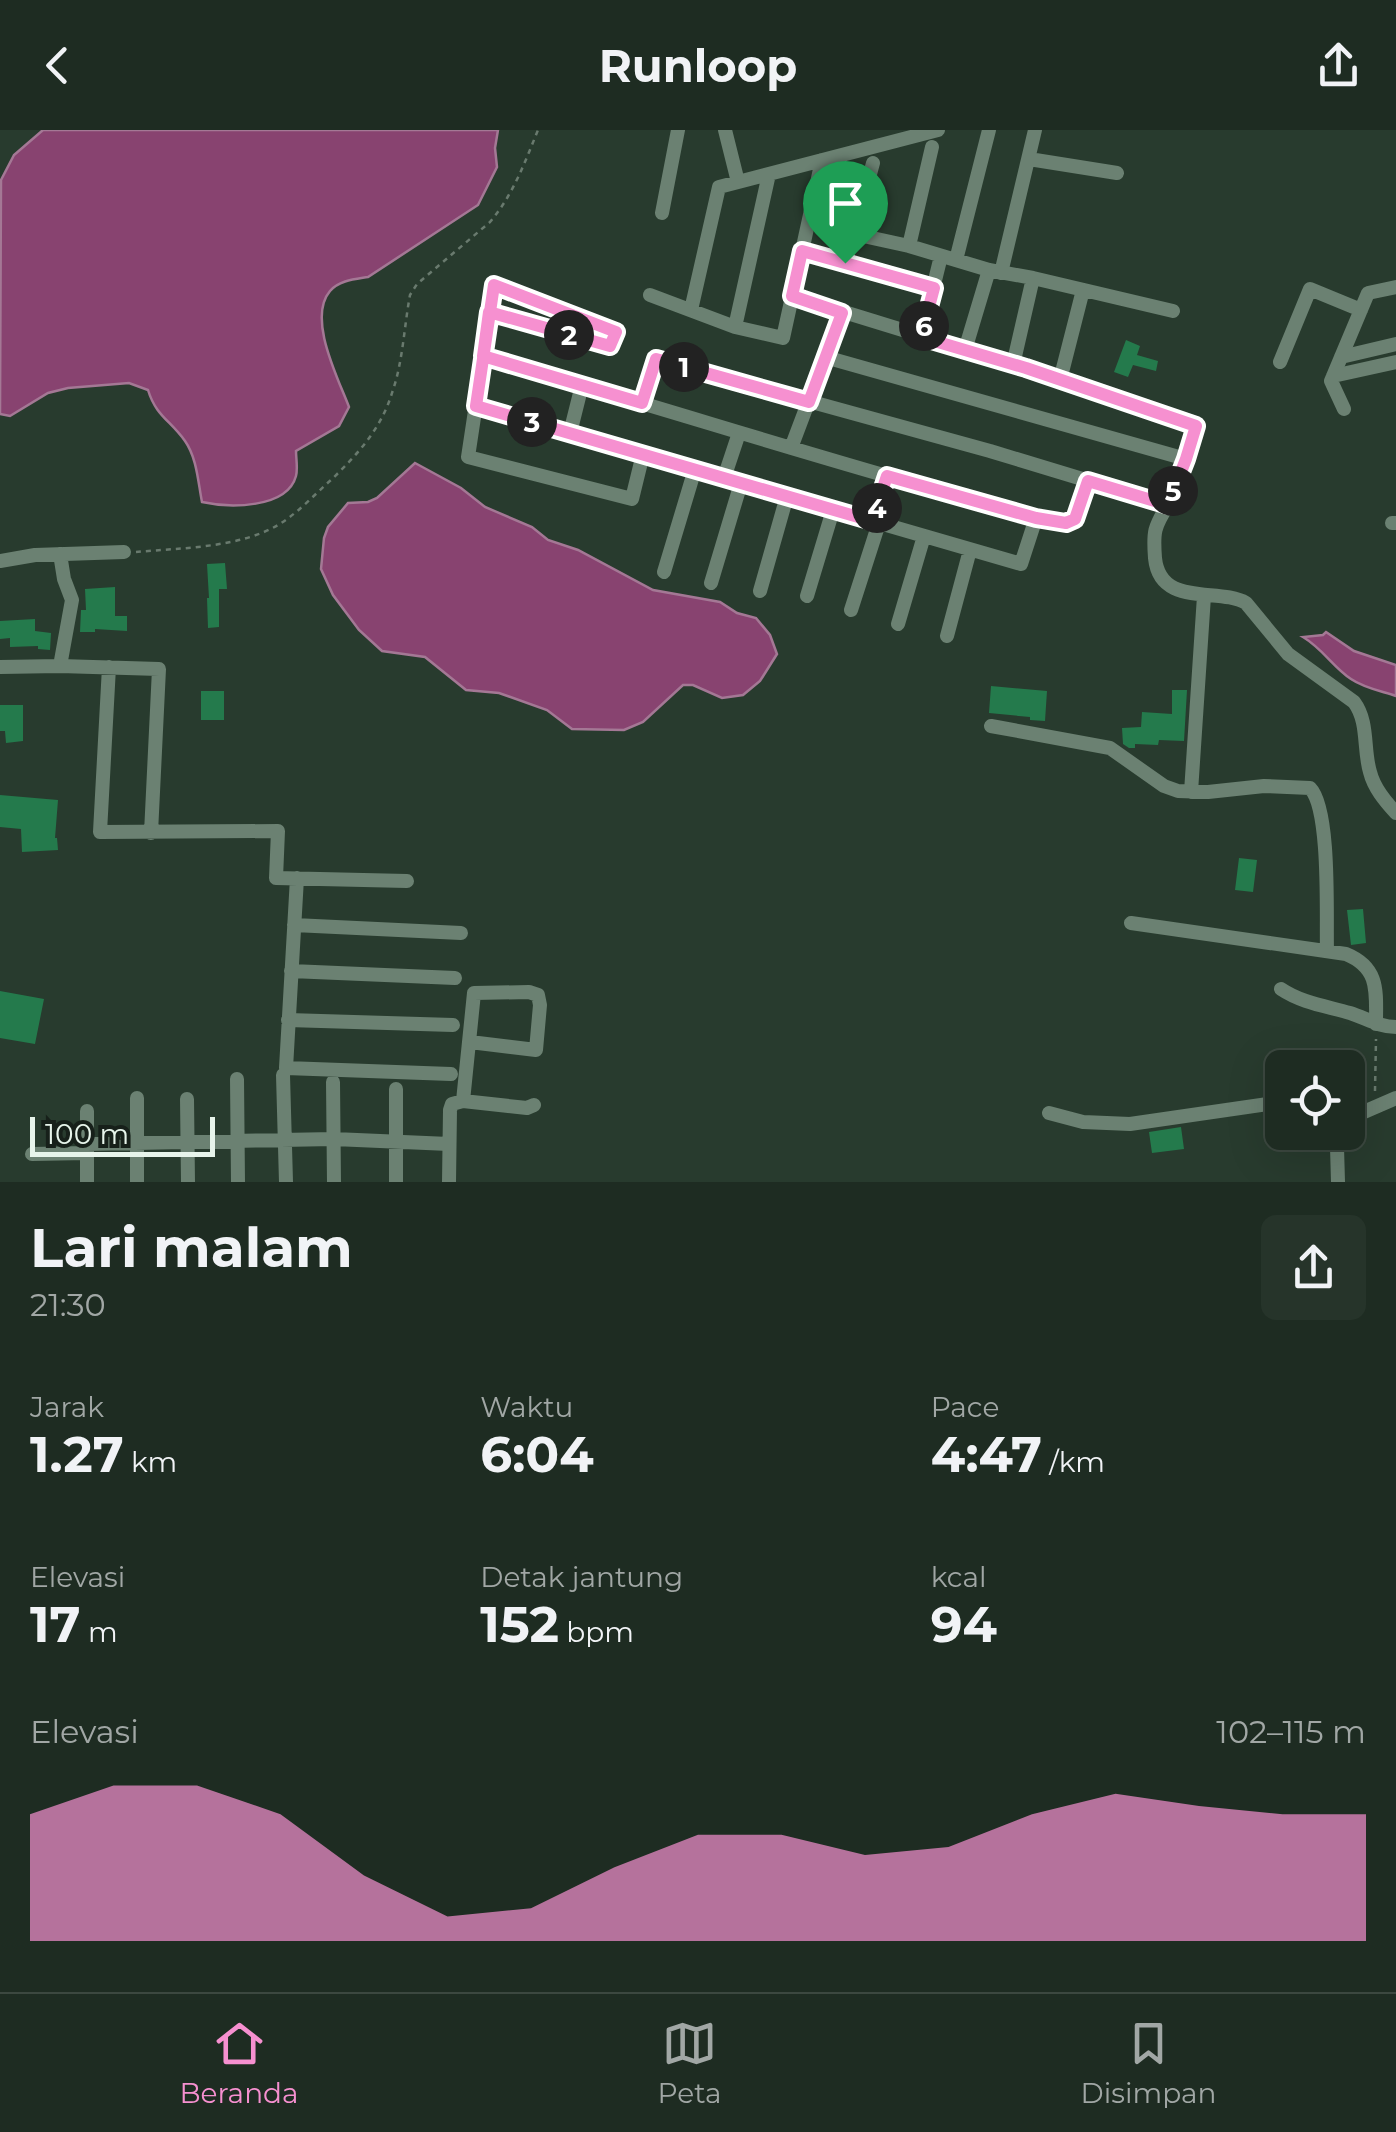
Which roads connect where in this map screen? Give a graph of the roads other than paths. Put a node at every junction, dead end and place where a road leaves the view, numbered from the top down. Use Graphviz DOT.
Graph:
graph roads {
  1 [pos="678,130"];
  2 [pos="745,130"];
  3 [pos="989,130"];
  4 [pos="1036,130"];
  5 [pos="930,135"];
  6 [pos="727,136"];
  7 [pos="1029,158"];
  8 [pos="822,160"];
  9 [pos="873,163"];
  10 [pos="1116,173"];
  11 [pos="770,174"];
  12 [pos="738,182"];
  13 [pos="719,187"];
  14 [pos="662,212"];
  15 [pos="854,234"];
  16 [pos="909,246"];
  17 [pos="802,251"];
  18 [pos="949,258"];
  19 [pos="845,263"];
  20 [pos="995,271"];
  21 [pos="1033,278"];
  22 [pos="1396,287"];
  23 [pos="934,288"];
  24 [pos="1083,290"];
  25 [pos="650,295"];
  26 [pos="792,296"];
  27 [pos="691,310"];
  28 [pos="1361,310"];
  29 [pos="1172,311"];
  30 [pos="489,312"];
  31 [pos="842,313"];
  32 [pos="736,328"];
  33 [pos="921,337"];
  34 [pos="1396,344"];
  35 [pos="965,350"];
  36 [pos="483,356"];
  37 [pos="1341,356"];
  38 [pos="826,358"];
  39 [pos="1280,362"];
  40 [pos="1396,362"];
  41 [pos="1013,365"];
  42 [pos="1333,376"];
  43 [pos="1060,380"];
  44 [pos="582,385"];
  45 [pos="809,402"];
  46 [pos="642,403"];
  47 [pos="476,406"];
  48 [pos="1344,408"];
  49 [pos="570,433"];
  50 [pos="739,433"];
  51 [pos="791,448"];
  52 [pos="643,454"];
  53 [pos="1186,459"];
  54 [pos="695,470"];
  55 [pos="887,476"];
  56 [pos="724,478"];
  57 [pos="1088,481"];
  58 [pos="740,483"];
  59 [pos="786,496"];
  60 [pos="1168,505"];
  61 [pos="833,510"];
  62 [pos="1036,518"];
  63 [pos="876,522"];
  64 [pos="924,536"];
  65 [pos="970,550"];
  66 [pos="124,552"];
  67 [pos="60,554"];
  68 [pos="0,562"];
  69 [pos="664,572"];
  70 [pos="711,583"];
  71 [pos="760,590"];
  72 [pos="807,596"];
  73 [pos="1204,596"];
  74 [pos="852,610"];
  75 [pos="898,624"];
  76 [pos="947,636"];
  77 [pos="60,666"];
  78 [pos="0,667"];
  79 [pos="108,667"];
  80 [pos="990,726"];
  81 [pos="1192,792"];
  82 [pos="1396,813"];
  83 [pos="151,833"];
  84 [pos="297,878"];
  85 [pos="406,881"];
  86 [pos="1130,923"];
  87 [pos="294,924"];
  88 [pos="461,933"];
  89 [pos="1327,951"];
  90 [pos="291,971"];
  91 [pos="455,978"];
  92 [pos="1281,989"];
  93 [pos="288,1020"];
  94 [pos="1376,1024"];
  95 [pos="453,1026"];
  96 [pos="1396,1027"];
  97 [pos="470,1042"];
  98 [pos="451,1074"];
  99 [pos="283,1076"];
  100 [pos="237,1079"];
  101 [pos="333,1082"];
  102 [pos="396,1089"];
  103 [pos="137,1098"];
  104 [pos="1396,1098"];
  105 [pos="187,1099"];
  106 [pos="463,1101"];
  107 [pos="534,1105"];
  108 [pos="1265,1105"];
  109 [pos="86,1110"];
  110 [pos="1365,1111"];
  111 [pos="1049,1113"];
  112 [pos="334,1139"];
  113 [pos="286,1141"];
  114 [pos="188,1142"];
  115 [pos="238,1142"];
  116 [pos="396,1142"];
  117 [pos="137,1143"];
  118 [pos="449,1144"];
  119 [pos="87,1148"];
  120 [pos="1337,1150"];
  121 [pos="32,1154"];
  122 [pos="87,1182"];
  123 [pos="137,1182"];
  124 [pos="188,1182"];
  125 [pos="238,1182"];
  126 [pos="286,1182"];
  127 [pos="334,1182"];
  128 [pos="396,1182"];
  129 [pos="449,1182"];
  130 [pos="1338,1182"];
  1 -- 14 [label="street"];
  2 -- 6 [label="street"];
  3 -- 18 [label="street"];
  4 -- 7 [label="street"];
  5 -- 8 [label="street"];
  5 -- 16 [label="street"];
  6 -- 12 [label="street"];
  6 -- 13 [label="street"];
  7 -- 10 [label="street"];
  7 -- 20 [label="street"];
  8 -- 11 [label="street"];
  8 -- 17 [label="street"];
  9 -- 15 [label="street"];
  11 -- 12 [label="street"];
  11 -- 32 [label="street"];
  12 -- 13 [label="street"];
  13 -- 27 [label="street"];
  15 -- 16 [label="street"];
  15 -- 19 [label="street"];
  16 -- 18 [label="street"];
  17 -- 19 [label="street"];
  17 -- 26 [label="street"];
  18 -- 20 [label="street"];
  18 -- 23 [label="street"];
  19 -- 23 [label="street"];
  20 -- 21 [label="street"];
  20 -- 35 [label="street"];
  21 -- 24 [label="street"];
  21 -- 41 [label="street"];
  22 -- 28 [label="street"];
  23 -- 33 [label="street"];
  24 -- 29 [label="street"];
  24 -- 43 [label="street"];
  25 -- 27 [label="street"];
  26 -- 31 [label="street"];
  26 -- 32 [label="street"];
  27 -- 32 [label="street"];
  28 -- 37 [label="street"];
  28 -- 39 [label="street"];
  30 -- 30 [label="street"];
  30 -- 36 [label="street"];
  31 -- 33 [label="street"];
  31 -- 38 [label="street"];
  33 -- 35 [label="street"];
  34 -- 37 [label="street"];
  35 -- 41 [label="street"];
  36 -- 44 [label="street"];
  36 -- 47 [label="street"];
  37 -- 42 [label="street"];
  38 -- 45 [label="street"];
  38 -- 53 [label="street"];
  40 -- 42 [label="street"];
  41 -- 43 [label="street"];
  42 -- 48 [label="street"];
  43 -- 53 [label="street"];
  44 -- 46 [label="street"];
  44 -- 49 [label="street"];
  45 -- 46 [label="street"];
  45 -- 51 [label="street"];
  45 -- 57 [label="street"];
  46 -- 50 [label="street"];
  47 -- 49 [label="street"];
  47 -- 52 [label="street"];
  49 -- 52 [label="street"];
  50 -- 51 [label="street"];
  50 -- 56 [label="street"];
  51 -- 55 [label="street"];
  52 -- 54 [label="street"];
  53 -- 60 [label="street"];
  54 -- 56 [label="street"];
  54 -- 69 [label="street"];
  55 -- 62 [label="street"];
  55 -- 63 [label="street"];
  56 -- 58 [label="street"];
  57 -- 60 [label="street"];
  57 -- 62 [label="street"];
  58 -- 59 [label="street"];
  58 -- 70 [label="street"];
  59 -- 61 [label="street"];
  59 -- 71 [label="street"];
  60 -- 73 [label="street"];
  61 -- 63 [label="street"];
  61 -- 72 [label="street"];
  62 -- 65 [label="street"];
  63 -- 64 [label="street"];
  63 -- 74 [label="street"];
  64 -- 65 [label="street"];
  64 -- 75 [label="street"];
  65 -- 76 [label="street"];
  66 -- 67 [label="street"];
  67 -- 68 [label="street"];
  67 -- 77 [label="street"];
  73 -- 81 [label="street"];
  73 -- 82 [label="street"];
  77 -- 78 [label="street"];
  77 -- 79 [label="street"];
  79 -- 83 [label="street"];
  79 -- 83 [label="street"];
  80 -- 81 [label="street"];
  81 -- 89 [label="street"];
  83 -- 84 [label="street"];
  84 -- 85 [label="street"];
  84 -- 87 [label="street"];
  86 -- 89 [label="street"];
  87 -- 88 [label="street"];
  87 -- 90 [label="street"];
  89 -- 94 [label="street"];
  90 -- 91 [label="street"];
  90 -- 93 [label="street"];
  92 -- 94 [label="street"];
  93 -- 95 [label="street"];
  93 -- 98 [label="street"];
  94 -- 96 [label="street"];
  97 -- 97 [label="street"];
  97 -- 106 [label="street"];
  99 -- 113 [label="street"];
  100 -- 115 [label="street"];
  101 -- 112 [label="street"];
  102 -- 116 [label="street"];
  103 -- 117 [label="street"];
  104 -- 110 [label="street"];
  105 -- 114 [label="street"];
  106 -- 107 [label="street"];
  106 -- 118 [label="street"];
  108 -- 111 [label="street"];
  109 -- 119 [label="street"];
  112 -- 113 [label="street"];
  112 -- 116 [label="street"];
  112 -- 127 [label="street"];
  113 -- 115 [label="street"];
  113 -- 126 [label="street"];
  114 -- 115 [label="street"];
  114 -- 117 [label="street"];
  114 -- 124 [label="street"];
  115 -- 125 [label="street"];
  116 -- 118 [label="street"];
  116 -- 128 [label="street"];
  117 -- 119 [label="street"];
  117 -- 123 [label="street"];
  118 -- 129 [label="street"];
  119 -- 121 [label="street"];
  119 -- 122 [label="street"];
  120 -- 130 [label="street"];
}
